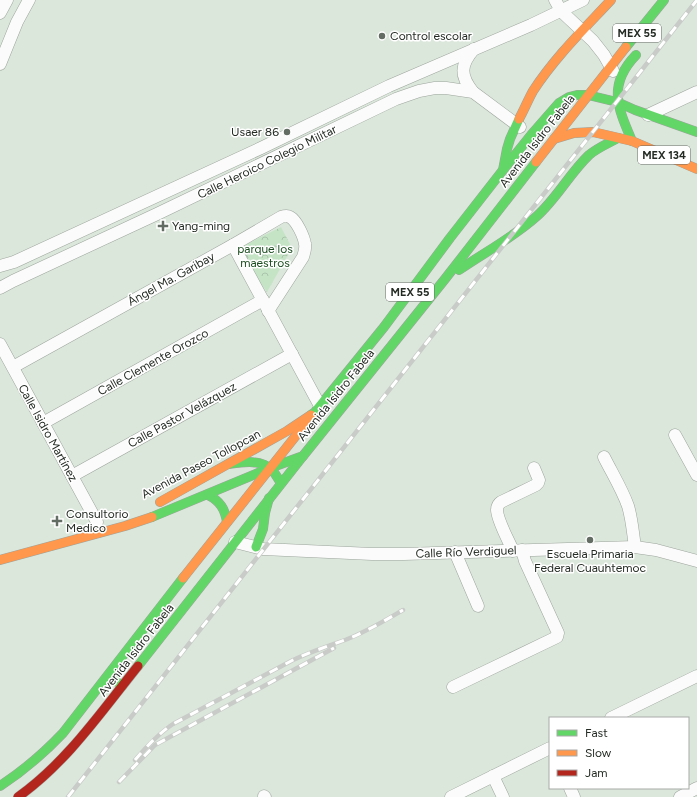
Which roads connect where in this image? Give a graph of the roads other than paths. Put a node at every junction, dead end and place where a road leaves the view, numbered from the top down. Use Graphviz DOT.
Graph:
graph roads {
  1 [pos="7,0"];
  2 [pos="29,0"];
  3 [pos="555,0"];
  4 [pos="611,0"];
  5 [pos="664,0"];
  6 [pos="575,2"];
  7 [pos="561,11"];
  8 [pos="0,13"];
  9 [pos="583,30"];
  10 [pos="474,49"];
  11 [pos="640,50"];
  12 [pos="0,64"];
  13 [pos="611,67"];
  14 [pos="619,83"];
  15 [pos="473,92"];
  16 [pos="697,92"];
  17 [pos="588,95"];
  18 [pos="617,102"];
  19 [pos="635,110"];
  20 [pos="648,115"];
  21 [pos="516,125"];
  22 [pos="697,132"];
  23 [pos="531,135"];
  24 [pos="618,138"];
  25 [pos="554,139"];
  26 [pos="632,141"];
  27 [pos="235,160"];
  28 [pos="697,169"];
  29 [pos="504,170"];
  30 [pos="241,174"];
  31 [pos="67,237"];
  32 [pos="233,245"];
  33 [pos="75,252"];
  34 [pos="0,266"];
  35 [pos="445,279"];
  36 [pos="0,288"];
  37 [pos="266,305"];
  38 [pos="0,344"];
  39 [pos="292,354"];
  40 [pos="13,367"];
  41 [pos="318,409"];
  42 [pos="43,423"];
  43 [pos="675,435"];
  44 [pos="303,456"];
  45 [pos="604,457"];
  46 [pos="229,464"];
  47 [pos="270,468"];
  48 [pos="534,468"];
  49 [pos="697,475"];
  50 [pos="72,476"];
  51 [pos="281,483"];
  52 [pos="208,495"];
  53 [pos="269,498"];
  54 [pos="153,505"];
  55 [pos="97,522"];
  56 [pos="227,522"];
  57 [pos="236,542"];
  58 [pos="256,547"];
  59 [pos="635,547"];
  60 [pos="517,551"];
  61 [pos="455,552"];
  62 [pos="695,559"];
  63 [pos="0,560"];
  64 [pos="478,606"];
  65 [pos="109,675"];
  66 [pos="697,676"];
  67 [pos="122,686"];
  68 [pos="453,687"];
  69 [pos="613,717"];
  70 [pos="549,748"];
  71 [pos="493,776"];
  72 [pos="0,786"];
  73 [pos="697,788"];
  74 [pos="18,797"];
  75 [pos="451,797"];
  76 [pos="504,797"];
  77 [pos="680,797"];
  1 -- 8 [label="street"];
  2 -- 12 [label="street"];
  3 -- 7 [label="street"];
  4 -- 9 [label="main road, Avenida Isidro Fabela / MEX 55"];
  5 -- 13 [label="main road, Avenida Isidro Fabela / MEX 55"];
  6 -- 7 [label="street, Calle Heroico Colegio Militar"];
  6 -- 9 [label="street"];
  7 -- 9 [label="street"];
  7 -- 10 [label="street, Calle Heroico Colegio Militar"];
  9 -- 13 [label="street"];
  9 -- 21 [label="main road, Avenida Isidro Fabela / MEX 55"];
  10 -- 15 [label="street"];
  10 -- 27 [label="street, Calle Heroico Colegio Militar"];
  11 -- 14 [label="main road"];
  13 -- 14 [label="street"];
  13 -- 17 [label="main road, Avenida Isidro Fabela / MEX 55"];
  14 -- 18 [label="main road"];
  14 -- 19 [label="street"];
  15 -- 21 [label="street, Calle Heroico Colegio Militar"];
  15 -- 30 [label="street, Calle Heroico Colegio Militar"];
  16 -- 20 [label="street"];
  17 -- 18 [label="main road, MEX 134"];
  17 -- 23 [label="main road, MEX 55"];
  17 -- 25 [label="main road, Avenida Isidro Fabela / MEX 55"];
  18 -- 19 [label="main road, MEX 134"];
  18 -- 26 [label="main road"];
  19 -- 20 [label="main road, MEX 134"];
  20 -- 22 [label="main road, MEX 134"];
  21 -- 23 [label="street, Calle Heroico Colegio Militar"];
  21 -- 29 [label="main road, Avenida Isidro Fabela / MEX 55"];
  23 -- 25 [label="street, MEX 134"];
  23 -- 29 [label="main road, MEX 55"];
  24 -- 25 [label="main road, MEX 134"];
  24 -- 26 [label="main road, MEX 134"];
  24 -- 35 [label="main road"];
  25 -- 35 [label="main road, Avenida Isidro Fabela / MEX 55"];
  26 -- 28 [label="main road, MEX 134"];
  27 -- 30 [label="street"];
  27 -- 31 [label="street, Calle Heroico Colegio Militar"];
  29 -- 41 [label="main road, Avenida Isidro Fabela / MEX 55"];
  30 -- 33 [label="street, Calle Heroico Colegio Militar"];
  31 -- 33 [label="street"];
  31 -- 34 [label="street, Calle Heroico Colegio Militar"];
  32 -- 37 [label="street"];
  32 -- 37 [label="street, Ángel Ma. Garibay"];
  32 -- 40 [label="street, Ángel Ma. Garibay"];
  33 -- 36 [label="street, Calle Heroico Colegio Militar"];
  35 -- 44 [label="main road, Avenida Isidro Fabela / MEX 55"];
  37 -- 39 [label="street"];
  37 -- 42 [label="street, Calle Clemente Orozco"];
  38 -- 40 [label="street, Calle Isidro Martínez"];
  39 -- 41 [label="street"];
  39 -- 50 [label="street, Calle Pastor Velázquez"];
  40 -- 42 [label="street, Calle Isidro Martínez"];
  41 -- 46 [label="main road, Avenida Paseo Tollopcan / MEX 55"];
  41 -- 47 [label="main road, Avenida Isidro Fabela / MEX 55"];
  42 -- 50 [label="street, Calle Isidro Martínez"];
  43 -- 49 [label="street"];
  44 -- 47 [label="main road, Avenida Paseo Tollopcan"];
  44 -- 51 [label="main road, Avenida Isidro Fabela / MEX 55"];
  45 -- 59 [label="street"];
  46 -- 47 [label="main road"];
  46 -- 54 [label="main road, Avenida Paseo Tollopcan / MEX 55"];
  47 -- 51 [label="main road"];
  47 -- 52 [label="main road, Avenida Paseo Tollopcan / MEX 55"];
  47 -- 56 [label="main road, Avenida Isidro Fabela / MEX 55"];
  48 -- 60 [label="street"];
  50 -- 55 [label="street, Calle Isidro Martínez"];
  51 -- 53 [label="main road, Avenida Isidro Fabela / MEX 55"];
  52 -- 56 [label="main road"];
  52 -- 63 [label="main road, Avenida Paseo Tollopcan / MEX 55"];
  53 -- 57 [label="main road, Avenida Isidro Fabela / MEX 55"];
  53 -- 58 [label="main road"];
  56 -- 65 [label="main road, Avenida Isidro Fabela / MEX 55"];
  57 -- 58 [label="street, Calle Río Verdiguel"];
  57 -- 67 [label="main road, Avenida Isidro Fabela / MEX 55"];
  58 -- 61 [label="street, Calle Río Verdiguel"];
  59 -- 60 [label="street, Calle Río Verdiguel"];
  59 -- 62 [label="street, Calle Río Verdiguel"];
  60 -- 61 [label="street, Calle Río Verdiguel"];
  60 -- 68 [label="street"];
  61 -- 64 [label="street"];
  65 -- 67 [label="main road"];
  65 -- 72 [label="main road, Avenida Isidro Fabela / MEX 55"];
  66 -- 69 [label="street"];
  67 -- 74 [label="main road, Avenida Isidro Fabela / MEX 55"];
  70 -- 71 [label="street"];
  71 -- 75 [label="street"];
  71 -- 76 [label="street"];
  73 -- 77 [label="street"];
}
